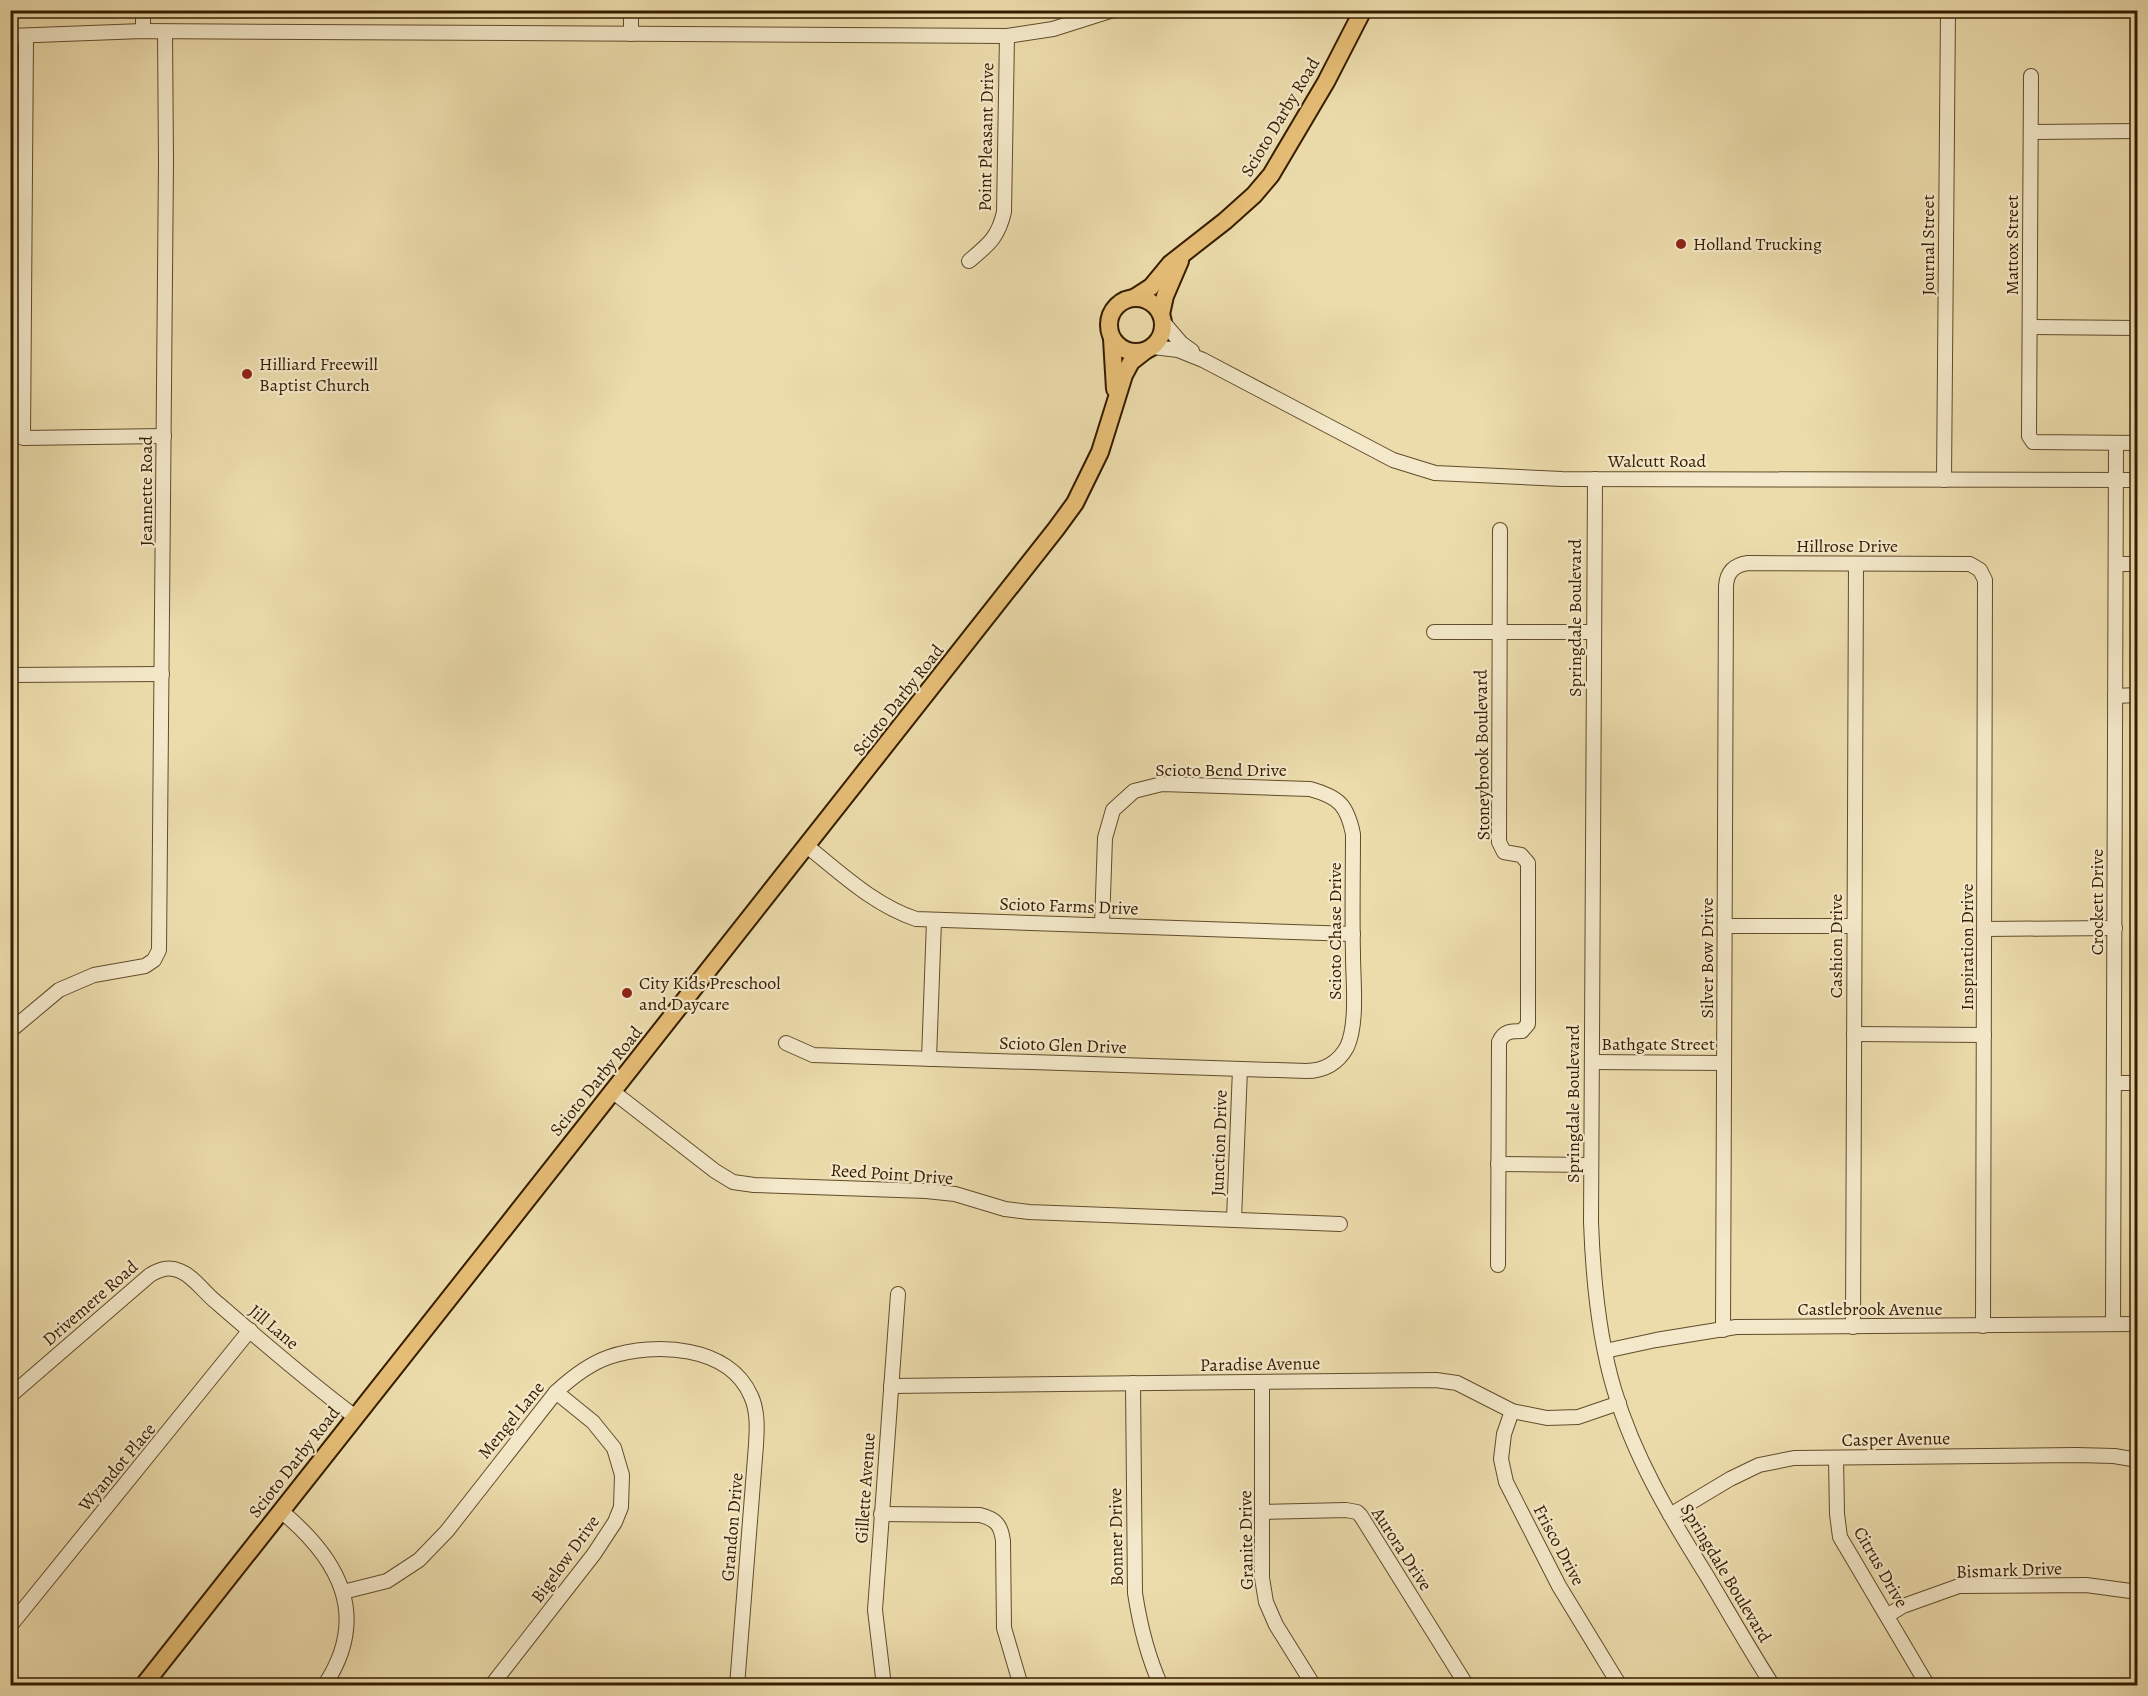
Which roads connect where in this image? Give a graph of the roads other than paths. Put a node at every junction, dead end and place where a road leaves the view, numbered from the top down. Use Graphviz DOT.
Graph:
graph roads {
  1 [pos="143,10"];
  2 [pos="631,10"];
  3 [pos="1113,10"];
  4 [pos="1363,10"];
  5 [pos="1948,10"];
  6 [pos="1076,16"];
  7 [pos="143,32"];
  8 [pos="165,32"];
  9 [pos="631,34"];
  10 [pos="10,36"];
  11 [pos="26,36"];
  12 [pos="1007,36"];
  13 [pos="2031,76"];
  14 [pos="2138,131"];
  15 [pos="2031,132"];
  16 [pos="1184,252"];
  17 [pos="969,261"];
  18 [pos="1134,298"];
  19 [pos="1162,319"];
  20 [pos="2030,327"];
  21 [pos="2138,328"];
  22 [pos="1112,339"];
  23 [pos="1149,349"];
  24 [pos="1203,360"];
  25 [pos="1115,398"];
  26 [pos="164,436"];
  27 [pos="2116,443"];
  28 [pos="2138,443"];
  29 [pos="1594,479"];
  30 [pos="1944,480"];
  31 [pos="2116,480"];
  32 [pos="2138,480"];
  33 [pos="1500,530"];
  34 [pos="1856,564"];
  35 [pos="2117,564"];
  36 [pos="2138,564"];
  37 [pos="1980,570"];
  38 [pos="1726,586"];
  39 [pos="1434,632"];
  40 [pos="1500,632"];
  41 [pos="1593,632"];
  42 [pos="162,674"];
  43 [pos="10,675"];
  44 [pos="2138,695"];
  45 [pos="2115,696"];
  46 [pos="1341,802"];
  47 [pos="808,847"];
  48 [pos="934,921"];
  49 [pos="1102,925"];
  50 [pos="1725,926"];
  51 [pos="1854,927"];
  52 [pos="2115,928"];
  53 [pos="1985,929"];
  54 [pos="1353,934"];
  55 [pos="10,1031"];
  56 [pos="1854,1034"];
  57 [pos="1984,1035"];
  58 [pos="786,1043"];
  59 [pos="929,1059"];
  60 [pos="1338,1059"];
  61 [pos="1592,1062"];
  62 [pos="1724,1063"];
  63 [pos="1240,1069"];
  64 [pos="2114,1083"];
  65 [pos="2138,1083"];
  66 [pos="612,1091"];
  67 [pos="1498,1164"];
  68 [pos="1591,1165"];
  69 [pos="1234,1219"];
  70 [pos="1340,1224"];
  71 [pos="1498,1265"];
  72 [pos="170,1268"];
  73 [pos="898,1294"];
  74 [pos="2113,1324"];
  75 [pos="2138,1324"];
  76 [pos="1983,1326"];
  77 [pos="1853,1328"];
  78 [pos="250,1330"];
  79 [pos="1723,1330"];
  80 [pos="1605,1351"];
  81 [pos="739,1376"];
  82 [pos="1262,1382"];
  83 [pos="1133,1383"];
  84 [pos="891,1386"];
  85 [pos="556,1392"];
  86 [pos="10,1396"];
  87 [pos="1619,1404"];
  88 [pos="1512,1412"];
  89 [pos="354,1416"];
  90 [pos="1836,1458"];
  91 [pos="2138,1460"];
  92 [pos="281,1511"];
  93 [pos="1263,1512"];
  94 [pos="881,1514"];
  95 [pos="1670,1515"];
  96 [pos="343,1592"];
  97 [pos="2138,1592"];
  98 [pos="1888,1615"];
  99 [pos="10,1626"];
  100 [pos="1771,1682"];
  101 [pos="143,1686"];
  102 [pos="324,1686"];
  103 [pos="492,1686"];
  104 [pos="737,1686"];
  105 [pos="884,1686"];
  106 [pos="1021,1686"];
  107 [pos="1161,1686"];
  108 [pos="1314,1686"];
  109 [pos="1467,1686"];
  110 [pos="1620,1686"];
  111 [pos="1756,1686"];
  112 [pos="1928,1686"];
  1 -- 7 [label="street"];
  2 -- 9 [label="street"];
  3 -- 6 [label="street"];
  4 -- 16 [label="main road, Scioto Darby Road"];
  5 -- 30 [label="street, Journal Street"];
  6 -- 12 [label="street"];
  7 -- 8 [label="street"];
  7 -- 11 [label="street"];
  8 -- 9 [label="street"];
  8 -- 26 [label="street, Jeannette Road"];
  9 -- 12 [label="street"];
  10 -- 11 [label="street"];
  11 -- 26 [label="street"];
  12 -- 17 [label="street, Point Pleasant Drive"];
  13 -- 15 [label="street, Mattox Street"];
  14 -- 15 [label="street"];
  15 -- 20 [label="street, Mattox Street"];
  16 -- 18 [label="main road, Scioto Darby Road"];
  16 -- 19 [label="main road, Scioto Darby Road"];
  18 -- 19 [label="main road"];
  18 -- 22 [label="main road"];
  19 -- 23 [label="main road"];
  19 -- 24 [label="street, Walcutt Road"];
  20 -- 21 [label="street"];
  20 -- 27 [label="street, Mattox Street"];
  22 -- 23 [label="main road"];
  22 -- 25 [label="main road, Scioto Darby Road"];
  23 -- 24 [label="street, Walcutt Road"];
  23 -- 25 [label="main road, Scioto Darby Road"];
  24 -- 29 [label="street, Walcutt Road"];
  25 -- 47 [label="main road, Scioto Darby Road"];
  26 -- 42 [label="street, Jeannette Road"];
  27 -- 28 [label="street"];
  27 -- 31 [label="street, Crockett Drive"];
  29 -- 30 [label="street, Walcutt Road"];
  29 -- 41 [label="street, Springdale Boulevard"];
  30 -- 31 [label="street, Walcutt Road"];
  31 -- 32 [label="street, Walcutt Road"];
  31 -- 35 [label="street, Crockett Drive"];
  33 -- 40 [label="street, Stoneybrook Boulevard"];
  34 -- 37 [label="street, Hillrose Drive"];
  34 -- 38 [label="street, Hillrose Drive"];
  34 -- 51 [label="street, Cashion Drive"];
  35 -- 36 [label="street"];
  35 -- 45 [label="street, Crockett Drive"];
  37 -- 53 [label="street, Inspiration Drive"];
  38 -- 50 [label="street, Silver Bow Drive"];
  39 -- 40 [label="street"];
  40 -- 41 [label="street"];
  40 -- 67 [label="street, Stoneybrook Boulevard"];
  41 -- 61 [label="street, Springdale Boulevard"];
  42 -- 43 [label="street"];
  42 -- 55 [label="street, Jeannette Road"];
  44 -- 45 [label="street"];
  45 -- 52 [label="street, Crockett Drive"];
  46 -- 49 [label="street, Scioto Bend Drive"];
  46 -- 54 [label="street, Scioto Chase Drive"];
  47 -- 48 [label="street, Scioto Farms Drive"];
  47 -- 66 [label="main road, Scioto Darby Road"];
  48 -- 49 [label="street, Scioto Farms Drive"];
  48 -- 59 [label="street"];
  49 -- 54 [label="street, Scioto Farms Drive"];
  50 -- 51 [label="street"];
  50 -- 62 [label="street, Silver Bow Drive"];
  51 -- 56 [label="street, Cashion Drive"];
  52 -- 53 [label="street"];
  52 -- 64 [label="street, Crockett Drive"];
  53 -- 57 [label="street, Inspiration Drive"];
  54 -- 60 [label="street, Scioto Chase Drive"];
  56 -- 57 [label="street"];
  56 -- 77 [label="street, Cashion Drive"];
  57 -- 76 [label="street, Inspiration Drive"];
  58 -- 59 [label="street, Scioto Glen Drive"];
  59 -- 63 [label="street, Scioto Glen Drive"];
  60 -- 63 [label="street, Scioto Glen Drive"];
  61 -- 62 [label="street, Bathgate Street"];
  61 -- 68 [label="street, Springdale Boulevard"];
  62 -- 79 [label="street, Silver Bow Drive"];
  63 -- 69 [label="street, Junction Drive"];
  64 -- 65 [label="street"];
  64 -- 74 [label="street, Crockett Drive"];
  66 -- 69 [label="street, Reed Point Drive"];
  66 -- 89 [label="main road, Scioto Darby Road"];
  67 -- 68 [label="street"];
  67 -- 71 [label="street, Stoneybrook Boulevard"];
  68 -- 80 [label="street, Springdale Boulevard"];
  69 -- 70 [label="street, Reed Point Drive"];
  72 -- 78 [label="street, Jill Lane"];
  72 -- 86 [label="street, Drivemere Road"];
  73 -- 84 [label="street, Gillette Avenue"];
  74 -- 75 [label="street, Castlebrook Avenue"];
  74 -- 76 [label="street, Castlebrook Avenue"];
  76 -- 77 [label="street, Castlebrook Avenue"];
  77 -- 79 [label="street, Castlebrook Avenue"];
  78 -- 89 [label="street, Jill Lane"];
  78 -- 99 [label="street, Wyandot Place"];
  79 -- 80 [label="street, Castlebrook Avenue"];
  80 -- 87 [label="street, Springdale Boulevard"];
  81 -- 85 [label="street, Mengel Lane"];
  81 -- 104 [label="street, Grandon Drive"];
  82 -- 83 [label="street, Paradise Avenue"];
  82 -- 88 [label="street, Paradise Avenue"];
  82 -- 93 [label="street, Granite Drive"];
  83 -- 84 [label="street, Paradise Avenue"];
  83 -- 107 [label="street, Bonner Drive"];
  84 -- 94 [label="street, Gillette Avenue"];
  85 -- 96 [label="street, Mengel Lane"];
  85 -- 103 [label="street, Bigelow Drive"];
  87 -- 88 [label="street, Paradise Avenue"];
  87 -- 95 [label="street, Springdale Boulevard"];
  88 -- 110 [label="street, Frisco Drive"];
  89 -- 92 [label="main road, Scioto Darby Road"];
  90 -- 91 [label="street, Casper Avenue"];
  90 -- 95 [label="street, Casper Avenue"];
  90 -- 98 [label="street, Citrus Drive"];
  92 -- 96 [label="street"];
  92 -- 101 [label="main road, Scioto Darby Road"];
  93 -- 108 [label="street, Granite Drive"];
  93 -- 109 [label="street, Aurora Drive"];
  94 -- 105 [label="street, Gillette Avenue"];
  94 -- 106 [label="street"];
  95 -- 100 [label="street, Springdale Boulevard"];
  96 -- 102 [label="street"];
  97 -- 98 [label="street, Bismark Drive"];
  98 -- 112 [label="street, Citrus Drive"];
  100 -- 111 [label="street"];
}
